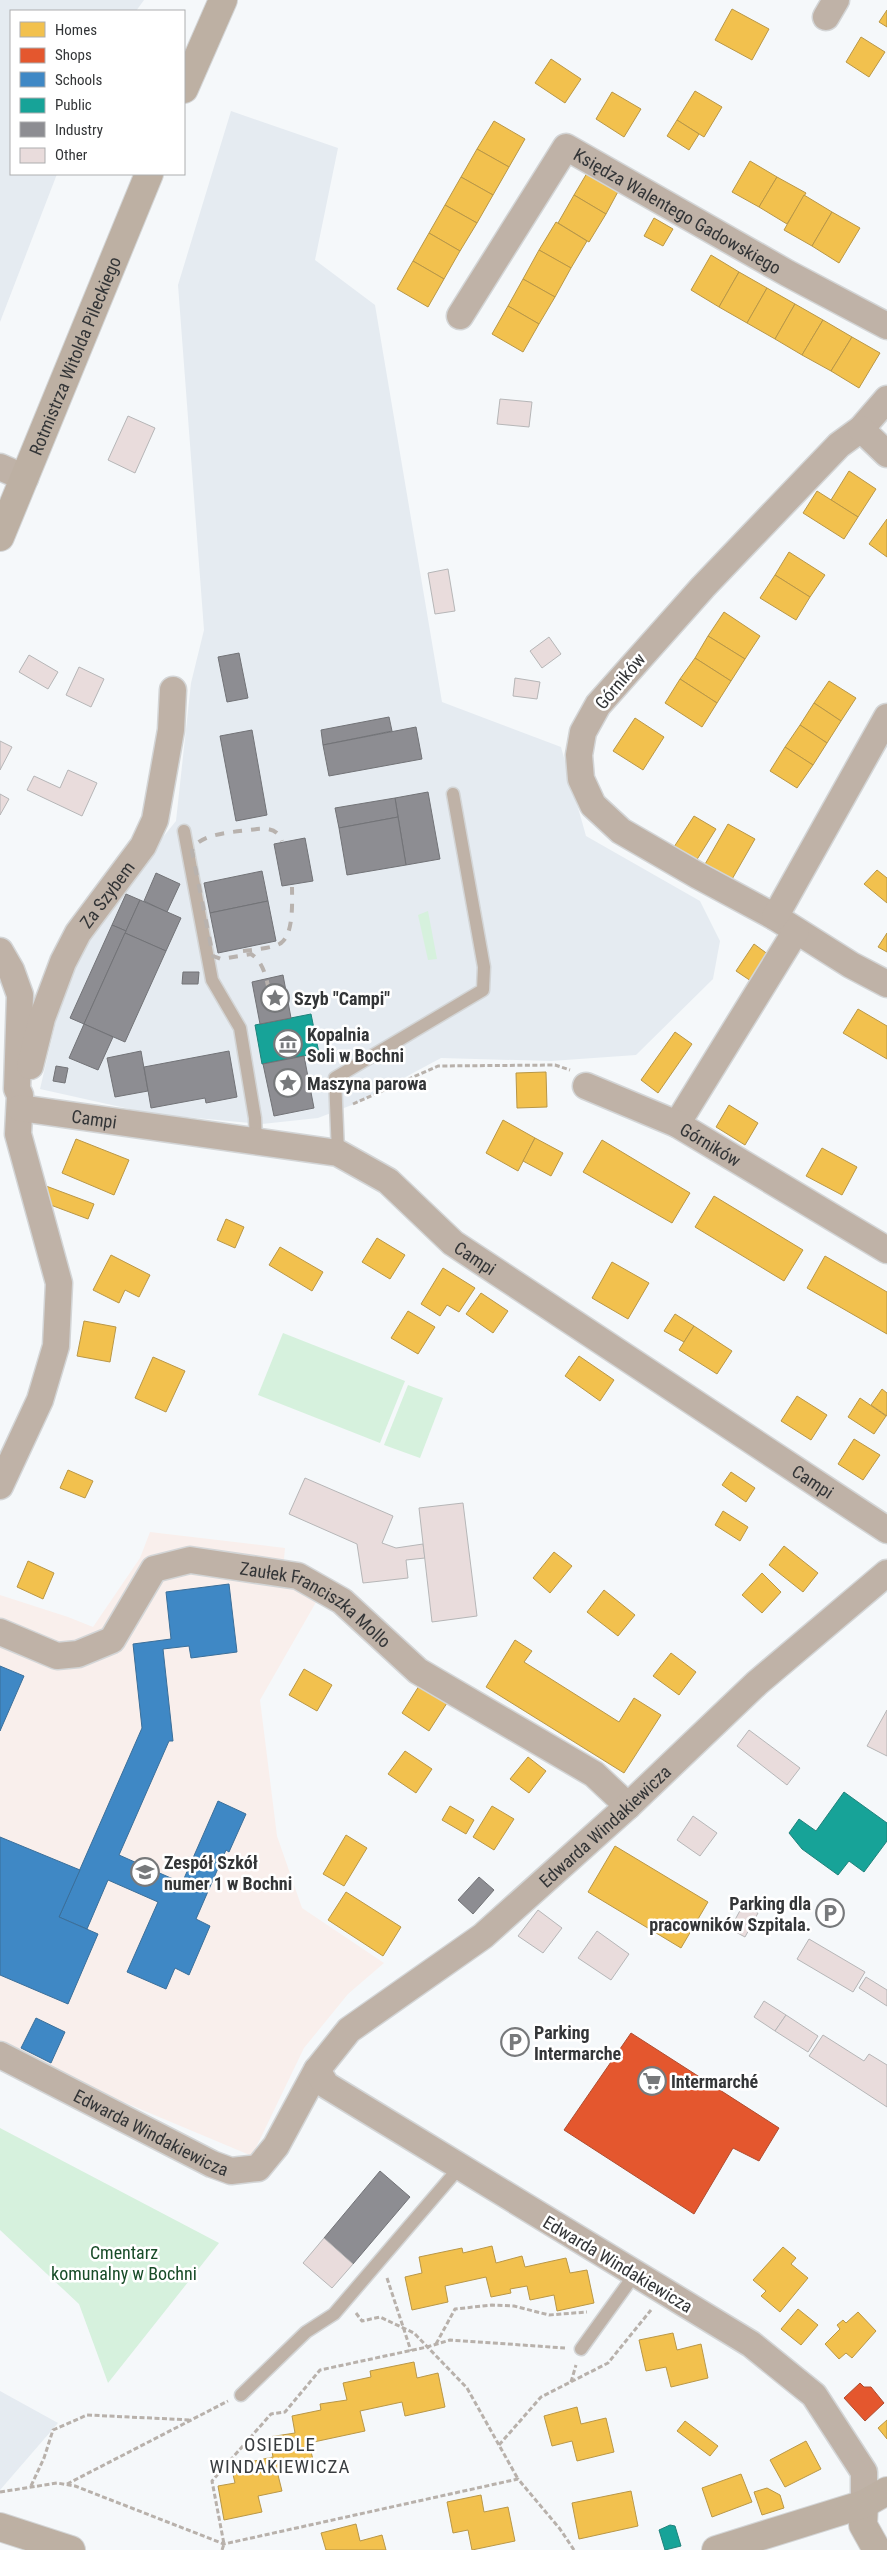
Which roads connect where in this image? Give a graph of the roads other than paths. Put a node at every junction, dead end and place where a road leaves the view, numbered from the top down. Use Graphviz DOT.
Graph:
graph roads {
  1 [pos="218,1"];
  2 [pos="185,86"];
  3 [pos="149,175"];
  4 [pos="460,316"];
  5 [pos="887,326"];
  6 [pos="887,399"];
  7 [pos="861,429"];
  8 [pos="887,454"];
  9 [pos="0,466"];
  10 [pos="25,478"];
  11 [pos="0,536"];
  12 [pos="173,690"];
  13 [pos="887,718"];
  14 [pos="454,794"];
  15 [pos="184,831"];
  16 [pos="785,924"];
  17 [pos="0,951"];
  18 [pos="887,984"];
  19 [pos="586,1086"];
  20 [pos="20,1102"];
  21 [pos="677,1124"];
  22 [pos="256,1142"];
  23 [pos="338,1153"];
  24 [pos="887,1250"];
  25 [pos="0,1486"];
  26 [pos="887,1530"];
  27 [pos="887,1573"];
  28 [pos="0,1632"];
  29 [pos="628,1806"];
  30 [pos="0,2055"];
  31 [pos="317,2070"];
  32 [pos="459,2168"];
  33 [pos="635,2274"];
  34 [pos="581,2349"];
  35 [pos="242,2395"];
  36 [pos="876,2498"];
  37 [pos="0,2526"];
  38 [pos="71,2550"];
  39 [pos="716,2550"];
  40 [pos="877,2550"];
  1 -- 2 [label="main road"];
  3 -- 10 [label="main road, Rotmistrza Witolda Pileckiego"];
  4 -- 5 [label="street, Księdza Walentego Gadowskiego"];
  6 -- 7 [label="street, Górników"];
  7 -- 8 [label="street"];
  7 -- 16 [label="street, Górników"];
  9 -- 10 [label="street"];
  10 -- 11 [label="main road, Rotmistrza Witolda Pileckiego"];
  12 -- 20 [label="street, Za Szybem"];
  13 -- 16 [label="street"];
  14 -- 23 [label="lane"];
  15 -- 22 [label="lane"];
  16 -- 18 [label="street, Górników"];
  16 -- 21 [label="street, Górników"];
  17 -- 20 [label="street"];
  19 -- 21 [label="street"];
  20 -- 22 [label="street, Campi"];
  20 -- 25 [label="street"];
  21 -- 24 [label="street, Górników"];
  22 -- 23 [label="street, Campi"];
  23 -- 26 [label="street, Campi"];
  27 -- 29 [label="street, Edwarda Windakiewicza"];
  28 -- 29 [label="street, Zaułek Franciszka Mollo"];
  29 -- 31 [label="street, Edwarda Windakiewicza"];
  30 -- 31 [label="street, Edwarda Windakiewicza"];
  31 -- 32 [label="street, Edwarda Windakiewicza"];
  32 -- 33 [label="street, Edwarda Windakiewicza"];
  32 -- 35 [label="lane"];
  33 -- 34 [label="lane"];
  33 -- 36 [label="street, Edwarda Windakiewicza"];
  36 -- 39 [label="main road"];
  36 -- 40 [label="main road"];
  37 -- 38 [label="main road"];
}
